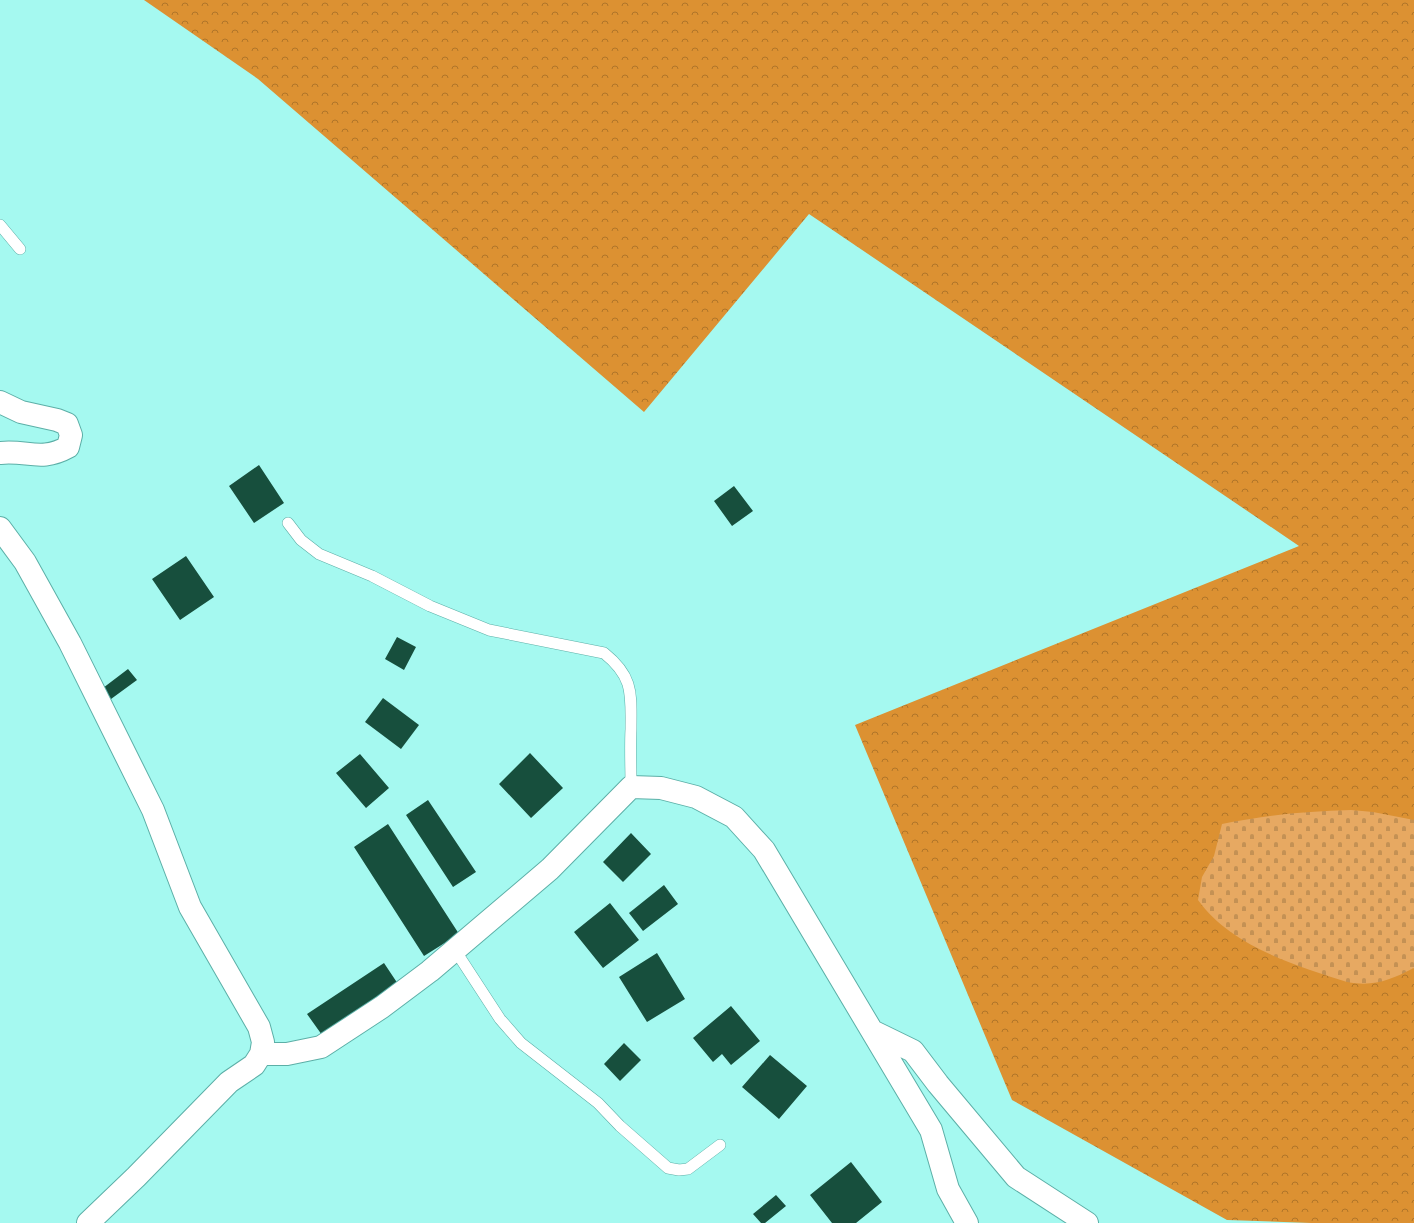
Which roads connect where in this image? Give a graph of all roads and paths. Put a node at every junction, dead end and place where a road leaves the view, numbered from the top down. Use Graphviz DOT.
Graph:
graph roads {
  1 [pos="0,225"];
  2 [pos="20,248"];
  3 [pos="0,402"];
  4 [pos="0,453"];
  5 [pos="288,523"];
  6 [pos="1,526"];
  7 [pos="631,787"];
  8 [pos="455,950"];
  9 [pos="872,1031"];
  10 [pos="261,1054"];
  11 [pos="720,1146"];
  12 [pos="88,1223"];
  13 [pos="967,1223"];
  14 [pos="1087,1223"];
  1 -- 2 [label="lane"];
  3 -- 4 [label="street"];
  5 -- 7 [label="lane"];
  6 -- 10 [label="street"];
  7 -- 8 [label="street"];
  7 -- 9 [label="street"];
  8 -- 10 [label="street"];
  8 -- 11 [label="lane"];
  9 -- 13 [label="street"];
  9 -- 14 [label="street"];
  10 -- 12 [label="street"];
}
